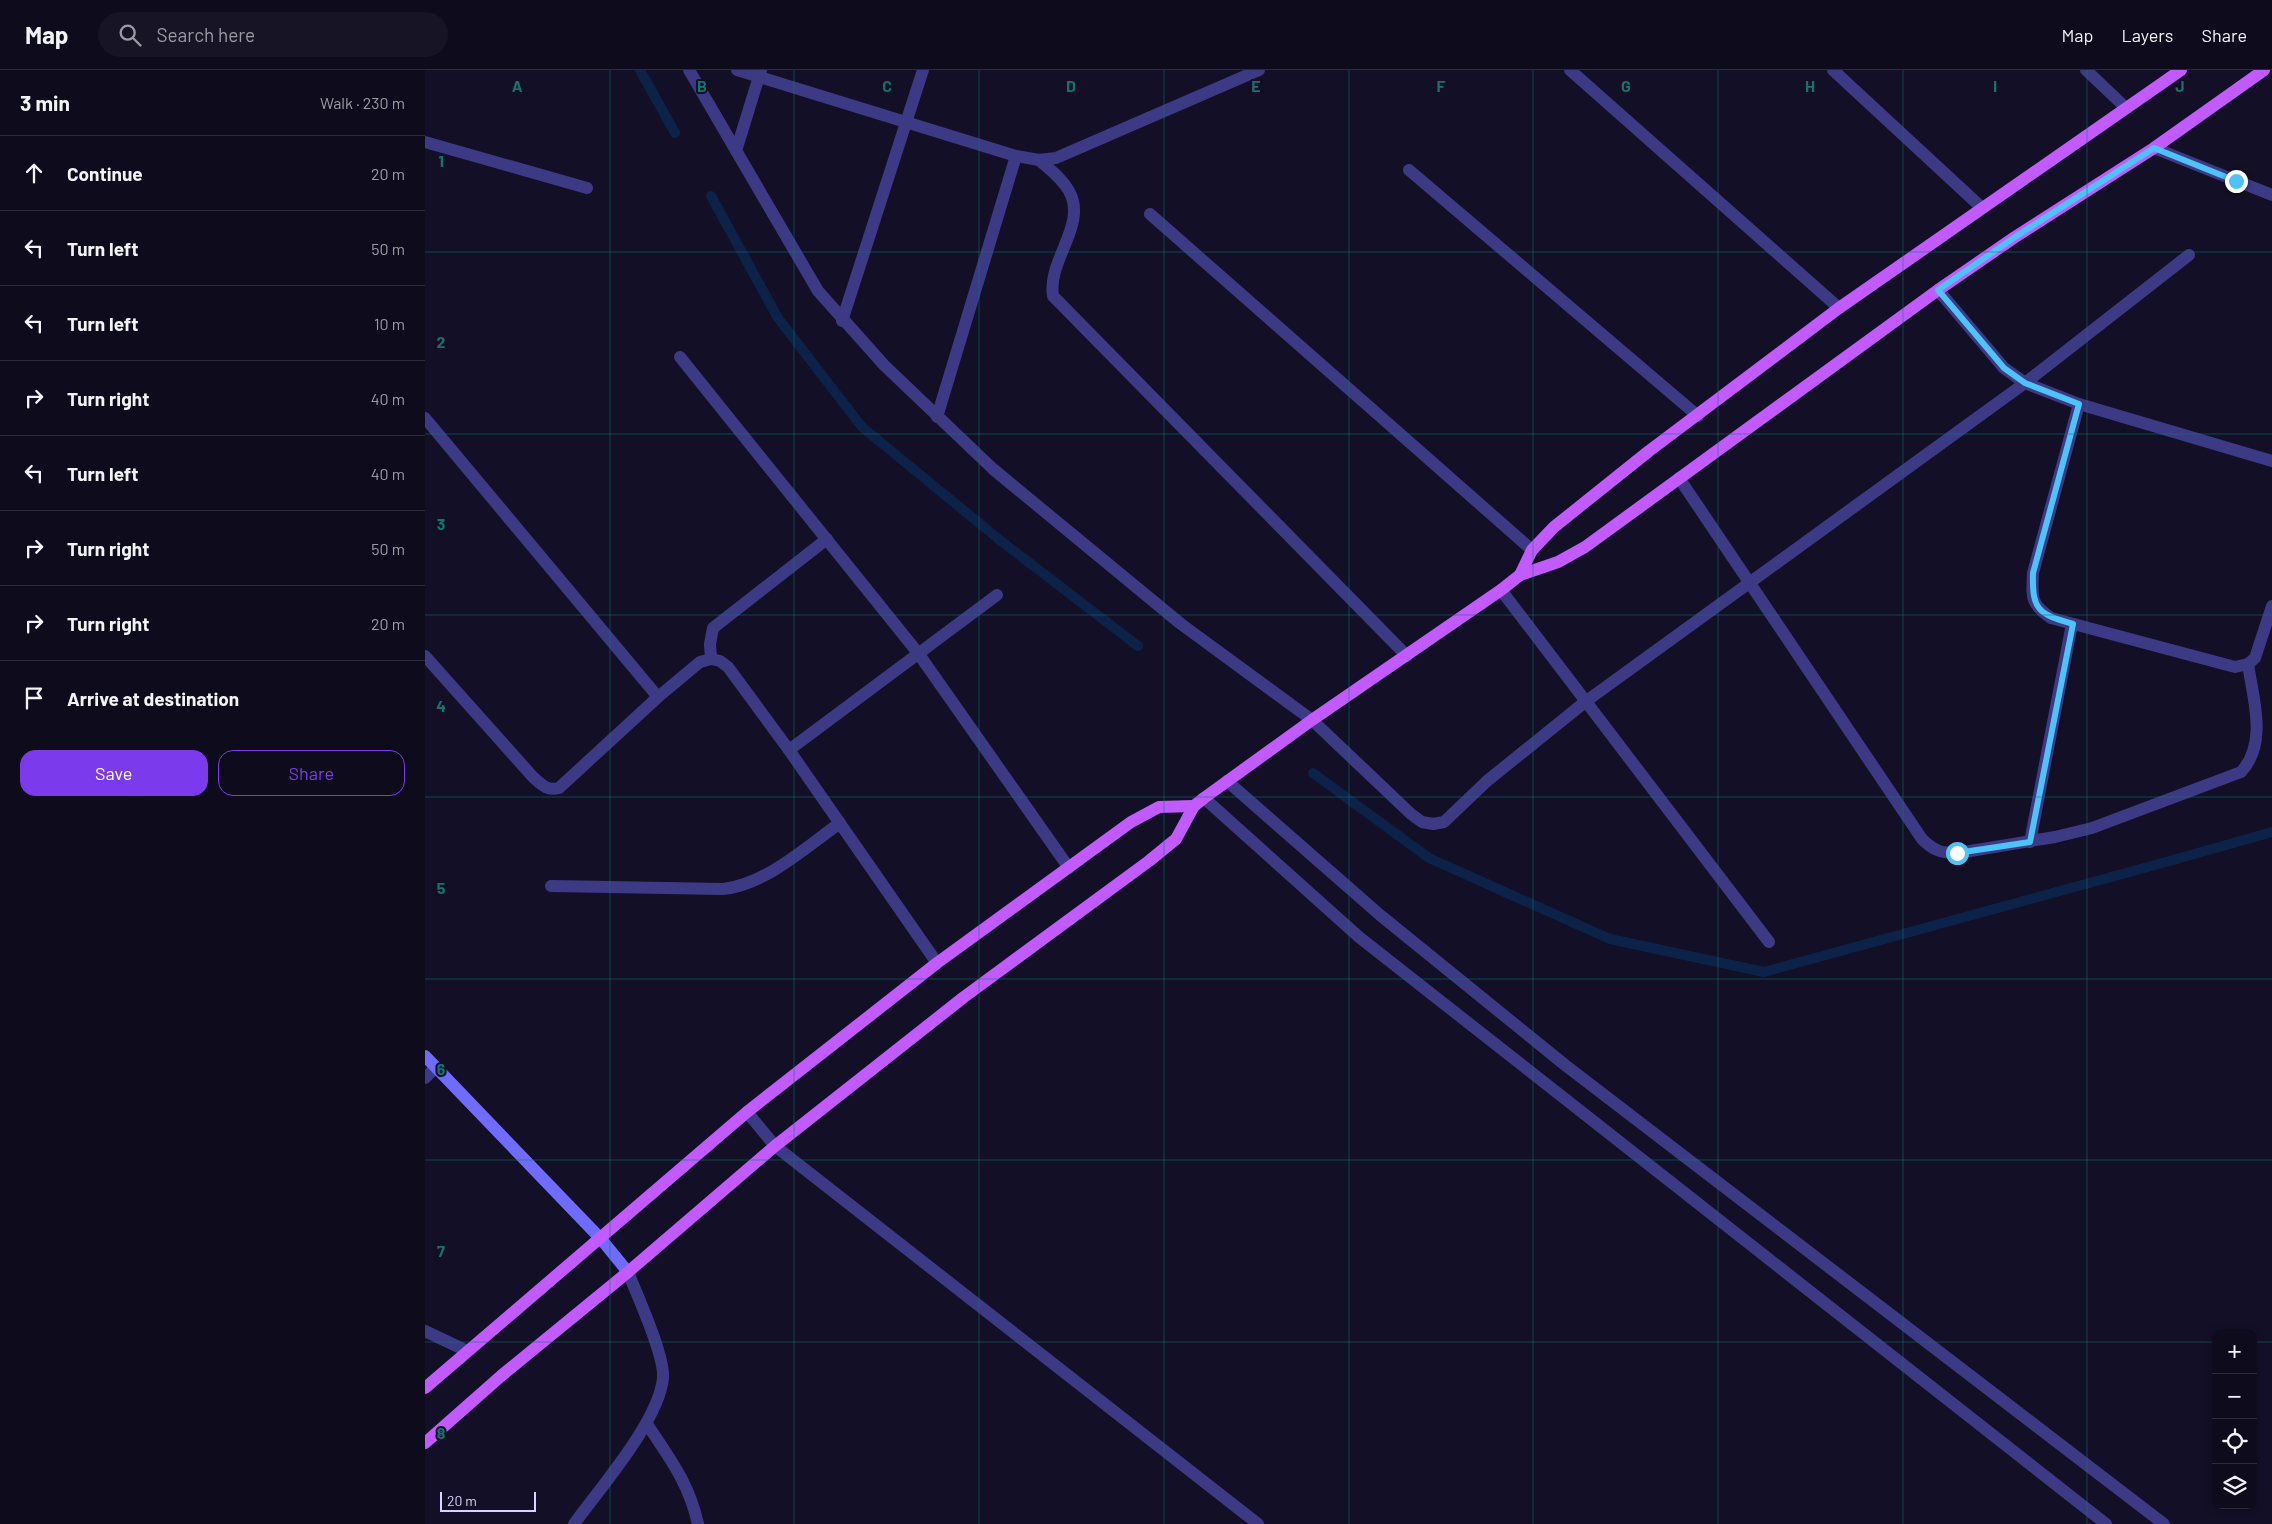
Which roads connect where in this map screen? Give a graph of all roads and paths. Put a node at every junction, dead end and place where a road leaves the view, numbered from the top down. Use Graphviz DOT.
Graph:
graph roads {
  1 [pos="689,70"];
  2 [pos="737,70"];
  3 [pos="923,70"];
  4 [pos="1259,70"];
  5 [pos="1570,70"];
  6 [pos="1833,70"];
  7 [pos="2086,70"];
  8 [pos="2181,70"];
  9 [pos="2264,70"];
  10 [pos="760,73"];
  11 [pos="2126,108"];
  12 [pos="907,123"];
  13 [pos="425,142"];
  14 [pos="2154,148"];
  15 [pos="736,152"];
  16 [pos="1016,156"];
  17 [pos="1039,160"];
  18 [pos="1409,170"];
  19 [pos="587,188"];
  20 [pos="2272,195"];
  21 [pos="1981,207"];
  22 [pos="1150,214"];
  23 [pos="2189,255"];
  24 [pos="1938,290"];
  25 [pos="1839,308"];
  26 [pos="842,321"];
  27 [pos="680,357"];
  28 [pos="2025,383"];
  29 [pos="2079,404"];
  30 [pos="1698,416"];
  31 [pos="937,417"];
  32 [pos="425,418"];
  33 [pos="2272,461"];
  34 [pos="1679,478"];
  35 [pos="827,539"];
  36 [pos="1532,550"];
  37 [pos="1520,575"];
  38 [pos="1749,581"];
  39 [pos="1501,590"];
  40 [pos="997,596"];
  41 [pos="2272,606"];
  42 [pos="2073,624"];
  43 [pos="918,653"];
  44 [pos="425,656"];
  45 [pos="1407,656"];
  46 [pos="711,659"];
  47 [pos="2248,664"];
  48 [pos="659,697"];
  49 [pos="1585,702"];
  50 [pos="1312,720"];
  51 [pos="789,750"];
  52 [pos="1227,781"];
  53 [pos="1199,802"];
  54 [pos="840,823"];
  55 [pos="2030,842"];
  56 [pos="1069,868"];
  57 [pos="551,886"];
  58 [pos="1769,942"];
  59 [pos="937,963"];
  60 [pos="425,1056"];
  61 [pos="436,1067"];
  62 [pos="425,1078"];
  63 [pos="747,1112"];
  64 [pos="775,1146"];
  65 [pos="601,1239"];
  66 [pos="628,1272"];
  67 [pos="425,1331"];
  68 [pos="467,1351"];
  69 [pos="425,1388"];
  70 [pos="647,1424"];
  71 [pos="425,1443"];
  72 [pos="574,1524"];
  73 [pos="698,1524"];
  74 [pos="1258,1524"];
  75 [pos="2106,1524"];
  76 [pos="2164,1524"];
  1 -- 15 [label="street"];
  2 -- 10 [label="street"];
  3 -- 12 [label="street"];
  4 -- 17 [label="street"];
  5 -- 25 [label="street"];
  6 -- 21 [label="street"];
  7 -- 11 [label="street"];
  8 -- 11 [label="main road"];
  9 -- 14 [label="main road"];
  10 -- 12 [label="street"];
  10 -- 15 [label="street"];
  11 -- 21 [label="main road"];
  12 -- 16 [label="street"];
  12 -- 26 [label="street"];
  13 -- 19 [label="street"];
  14 -- 20 [label="street"];
  14 -- 24 [label="main road"];
  15 -- 26 [label="street"];
  16 -- 17 [label="street"];
  16 -- 31 [label="street"];
  17 -- 45 [label="street"];
  18 -- 30 [label="street"];
  21 -- 25 [label="main road"];
  22 -- 36 [label="street"];
  23 -- 28 [label="street"];
  24 -- 28 [label="street"];
  24 -- 34 [label="main road"];
  25 -- 30 [label="main road"];
  26 -- 31 [label="street"];
  27 -- 35 [label="street"];
  28 -- 29 [label="street"];
  28 -- 38 [label="street"];
  29 -- 33 [label="street"];
  29 -- 42 [label="street"];
  30 -- 36 [label="main road"];
  31 -- 50 [label="street"];
  32 -- 48 [label="street"];
  34 -- 37 [label="main road"];
  34 -- 38 [label="street"];
  35 -- 43 [label="street"];
  35 -- 46 [label="street"];
  36 -- 37 [label="main road"];
  37 -- 39 [label="main road"];
  38 -- 49 [label="street"];
  38 -- 55 [label="street"];
  39 -- 45 [label="main road"];
  39 -- 49 [label="street"];
  40 -- 43 [label="street"];
  41 -- 47 [label="street"];
  42 -- 47 [label="street"];
  42 -- 55 [label="street"];
  43 -- 51 [label="street"];
  43 -- 56 [label="street"];
  44 -- 48 [label="street"];
  45 -- 50 [label="main road"];
  46 -- 48 [label="street"];
  46 -- 51 [label="street"];
  47 -- 55 [label="street"];
  49 -- 50 [label="street"];
  49 -- 58 [label="street"];
  50 -- 52 [label="main road"];
  51 -- 54 [label="street"];
  52 -- 53 [label="main road"];
  52 -- 76 [label="street"];
  53 -- 56 [label="main road"];
  53 -- 64 [label="main road"];
  53 -- 75 [label="street"];
  54 -- 57 [label="street"];
  54 -- 59 [label="street"];
  56 -- 59 [label="main road"];
  59 -- 63 [label="main road"];
  60 -- 61 [label="street"];
  61 -- 62 [label="street"];
  61 -- 65 [label="street"];
  63 -- 64 [label="street"];
  63 -- 65 [label="main road"];
  64 -- 66 [label="main road"];
  64 -- 74 [label="street"];
  65 -- 66 [label="street"];
  65 -- 68 [label="main road"];
  66 -- 70 [label="street"];
  66 -- 71 [label="main road"];
  67 -- 68 [label="street"];
  68 -- 69 [label="main road"];
  70 -- 72 [label="street"];
  70 -- 73 [label="street"];
}
